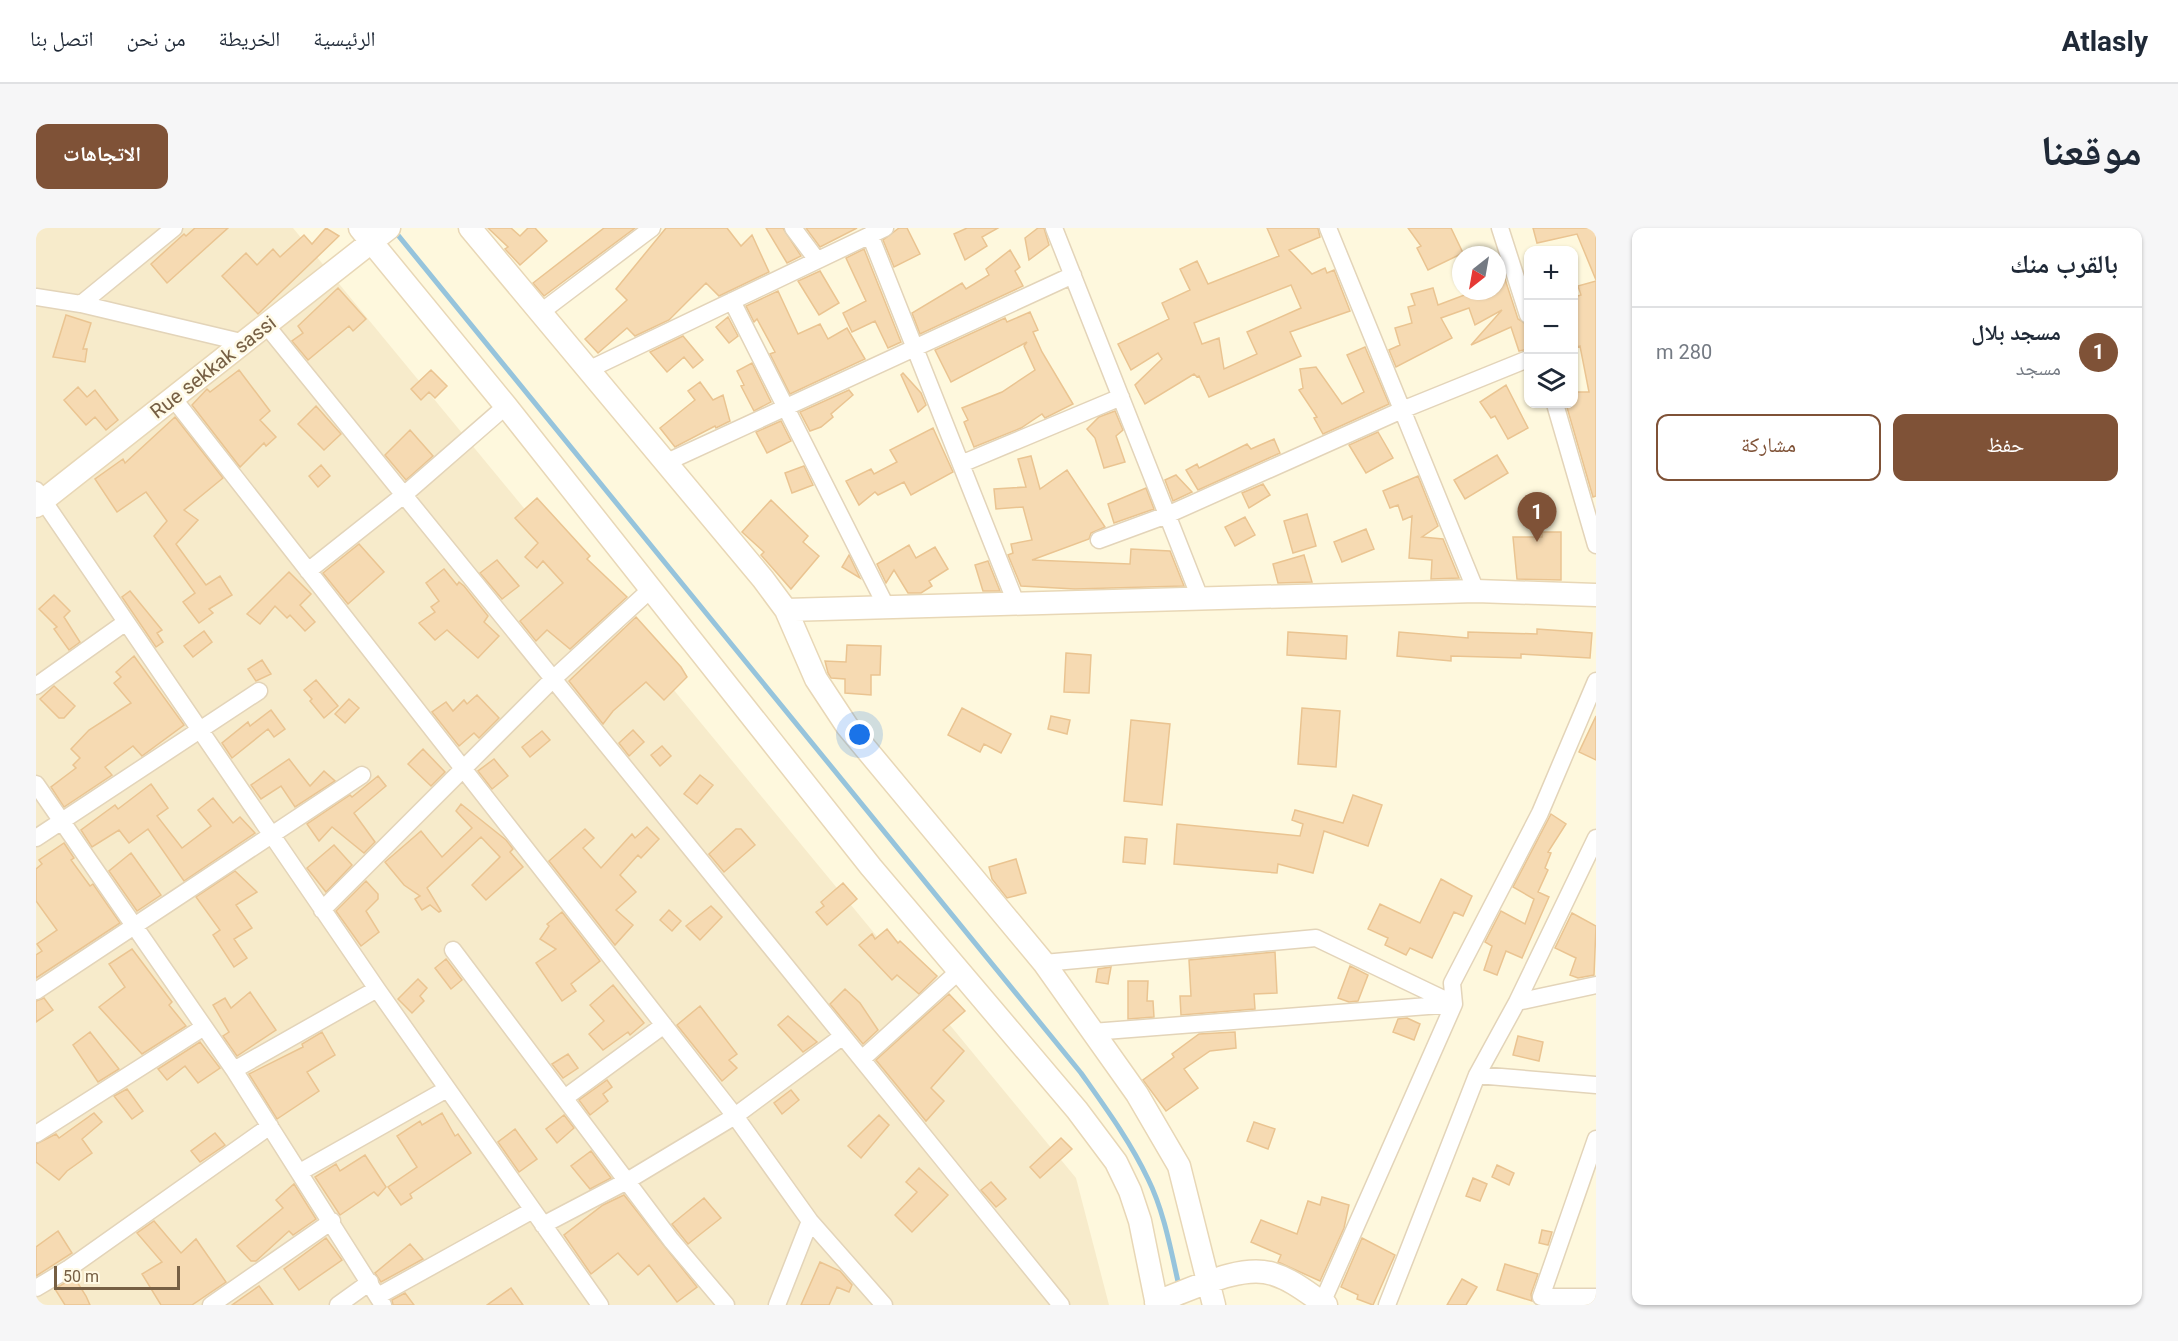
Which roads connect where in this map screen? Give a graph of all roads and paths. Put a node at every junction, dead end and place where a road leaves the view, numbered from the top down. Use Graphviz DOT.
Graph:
graph roads {
  1 [pos="174,228"];
  2 [pos="470,228"];
  3 [pos="652,228"];
  4 [pos="793,228"];
  5 [pos="1054,228"];
  6 [pos="1328,228"];
  7 [pos="1500,228"];
  8 [pos="877,231"];
  9 [pos="374,233"];
  10 [pos="817,260"];
  11 [pos="1073,275"];
  12 [pos="36,297"];
  13 [pos="732,301"];
  14 [pos="1524,303"];
  15 [pos="81,304"];
  16 [pos="541,312"];
  17 [pos="266,325"];
  18 [pos="241,342"];
  19 [pos="915,348"];
  20 [pos="1524,361"];
  21 [pos="590,369"];
  22 [pos="1121,397"];
  23 [pos="173,398"];
  24 [pos="506,406"];
  25 [pos="785,407"];
  26 [pos="1556,408"];
  27 [pos="1402,410"];
  28 [pos="667,462"];
  29 [pos="961,464"];
  30 [pos="405,494"];
  31 [pos="38,499"];
  32 [pos="1167,515"];
  33 [pos="1099,540"];
  34 [pos="1596,545"];
  35 [pos="308,571"];
  36 [pos="650,590"];
  37 [pos="1476,591"];
  38 [pos="1596,595"];
  39 [pos="1200,598"];
  40 [pos="1016,603"];
  41 [pos="886,606"];
  42 [pos="786,610"];
  43 [pos="126,622"];
  44 [pos="553,678"];
  45 [pos="1596,681"];
  46 [pos="36,686"];
  47 [pos="260,691"];
  48 [pos="201,730"];
  49 [pos="464,770"];
  50 [pos="362,775"];
  51 [pos="36,784"];
  52 [pos="62,821"];
  53 [pos="272,836"];
  54 [pos="36,838"];
  55 [pos="1596,838"];
  56 [pos="322,910"];
  57 [pos="134,925"];
  58 [pos="453,950"];
  59 [pos="1044,963"];
  60 [pos="959,971"];
  61 [pos="1596,985"];
  62 [pos="377,989"];
  63 [pos="36,991"];
  64 [pos="1517,1002"];
  65 [pos="1454,1004"];
  66 [pos="664,1025"];
  67 [pos="204,1027"];
  68 [pos="1092,1032"];
  69 [pos="843,1036"];
  70 [pos="862,1059"];
  71 [pos="234,1070"];
  72 [pos="1477,1075"];
  73 [pos="1596,1084"];
  74 [pos="447,1089"];
  75 [pos="566,1097"];
  76 [pos="735,1116"];
  77 [pos="270,1125"];
  78 [pos="36,1134"];
  79 [pos="1596,1139"];
  80 [pos="300,1172"];
  81 [pos="627,1181"];
  82 [pos="533,1210"];
  83 [pos="332,1221"];
  84 [pos="810,1221"];
  85 [pos="543,1225"];
  86 [pos="36,1288"];
  87 [pos="1212,1294"];
  88 [pos="377,1295"];
  89 [pos="1596,1297"];
  90 [pos="1157,1304"];
  91 [pos="1324,1304"];
  92 [pos="211,1305"];
  93 [pos="338,1305"];
  94 [pos="600,1305"];
  95 [pos="726,1305"];
  96 [pos="777,1305"];
  97 [pos="884,1305"];
  98 [pos="1061,1305"];
  99 [pos="1388,1305"];
  1 -- 15 [label="street"];
  2 -- 16 [label="street"];
  3 -- 16 [label="street"];
  4 -- 10 [label="street"];
  5 -- 11 [label="street"];
  6 -- 27 [label="street"];
  7 -- 14 [label="street"];
  8 -- 10 [label="street"];
  8 -- 19 [label="street"];
  9 -- 17 [label="street, Rue sekkak sassi"];
  9 -- 24 [label="street"];
  10 -- 13 [label="street"];
  11 -- 19 [label="street"];
  11 -- 22 [label="street"];
  12 -- 15 [label="street"];
  13 -- 21 [label="street"];
  13 -- 25 [label="street"];
  15 -- 18 [label="street"];
  16 -- 21 [label="street"];
  17 -- 18 [label="street, Rue sekkak sassi"];
  17 -- 30 [label="street"];
  18 -- 23 [label="street, Rue sekkak sassi"];
  19 -- 25 [label="street"];
  19 -- 29 [label="street"];
  20 -- 27 [label="street"];
  21 -- 28 [label="street"];
  22 -- 29 [label="street"];
  22 -- 32 [label="street"];
  23 -- 31 [label="street, Rue sekkak sassi"];
  23 -- 35 [label="street"];
  24 -- 30 [label="street"];
  24 -- 36 [label="street"];
  25 -- 28 [label="street"];
  25 -- 41 [label="street"];
  26 -- 34 [label="street"];
  27 -- 32 [label="street"];
  27 -- 37 [label="street"];
  28 -- 42 [label="street"];
  29 -- 40 [label="street"];
  30 -- 35 [label="street"];
  30 -- 44 [label="street"];
  31 -- 43 [label="street"];
  32 -- 33 [label="street"];
  32 -- 39 [label="street"];
  35 -- 49 [label="street"];
  36 -- 44 [label="street"];
  36 -- 60 [label="street"];
  37 -- 38 [label="street"];
  37 -- 39 [label="street"];
  39 -- 40 [label="street"];
  40 -- 41 [label="street"];
  41 -- 42 [label="street"];
  42 -- 59 [label="street"];
  43 -- 46 [label="street"];
  43 -- 48 [label="street"];
  44 -- 49 [label="street"];
  44 -- 69 [label="street"];
  45 -- 65 [label="street"];
  47 -- 48 [label="street"];
  48 -- 52 [label="street"];
  48 -- 53 [label="street"];
  49 -- 56 [label="street"];
  49 -- 66 [label="street"];
  50 -- 53 [label="street"];
  51 -- 52 [label="street"];
  52 -- 54 [label="street"];
  52 -- 57 [label="street"];
  53 -- 56 [label="street"];
  53 -- 57 [label="street"];
  55 -- 64 [label="street"];
  56 -- 62 [label="street"];
  57 -- 63 [label="street"];
  57 -- 67 [label="street"];
  58 -- 75 [label="street"];
  59 -- 65 [label="street"];
  59 -- 68 [label="street"];
  60 -- 70 [label="street"];
  60 -- 90 [label="street"];
  61 -- 64 [label="street"];
  62 -- 71 [label="street"];
  62 -- 74 [label="street"];
  64 -- 72 [label="street"];
  65 -- 68 [label="street"];
  65 -- 91 [label="street"];
  66 -- 75 [label="street"];
  66 -- 76 [label="street"];
  67 -- 71 [label="street"];
  67 -- 78 [label="street"];
  68 -- 87 [label="street"];
  69 -- 70 [label="street"];
  69 -- 76 [label="street"];
  70 -- 98 [label="street"];
  71 -- 77 [label="street"];
  72 -- 73 [label="street"];
  72 -- 99 [label="street"];
  74 -- 80 [label="street"];
  74 -- 82 [label="street"];
  75 -- 81 [label="street"];
  76 -- 81 [label="street"];
  76 -- 84 [label="street"];
  77 -- 80 [label="street"];
  77 -- 86 [label="street"];
  79 -- 89 [label="street"];
  80 -- 83 [label="street"];
  81 -- 85 [label="street"];
  81 -- 95 [label="street"];
  82 -- 85 [label="street"];
  82 -- 88 [label="street"];
  83 -- 88 [label="street"];
  83 -- 92 [label="street"];
  84 -- 96 [label="street"];
  84 -- 97 [label="street"];
  85 -- 94 [label="street"];
  87 -- 90 [label="street"];
  87 -- 91 [label="street"];
  88 -- 93 [label="street"];
}
